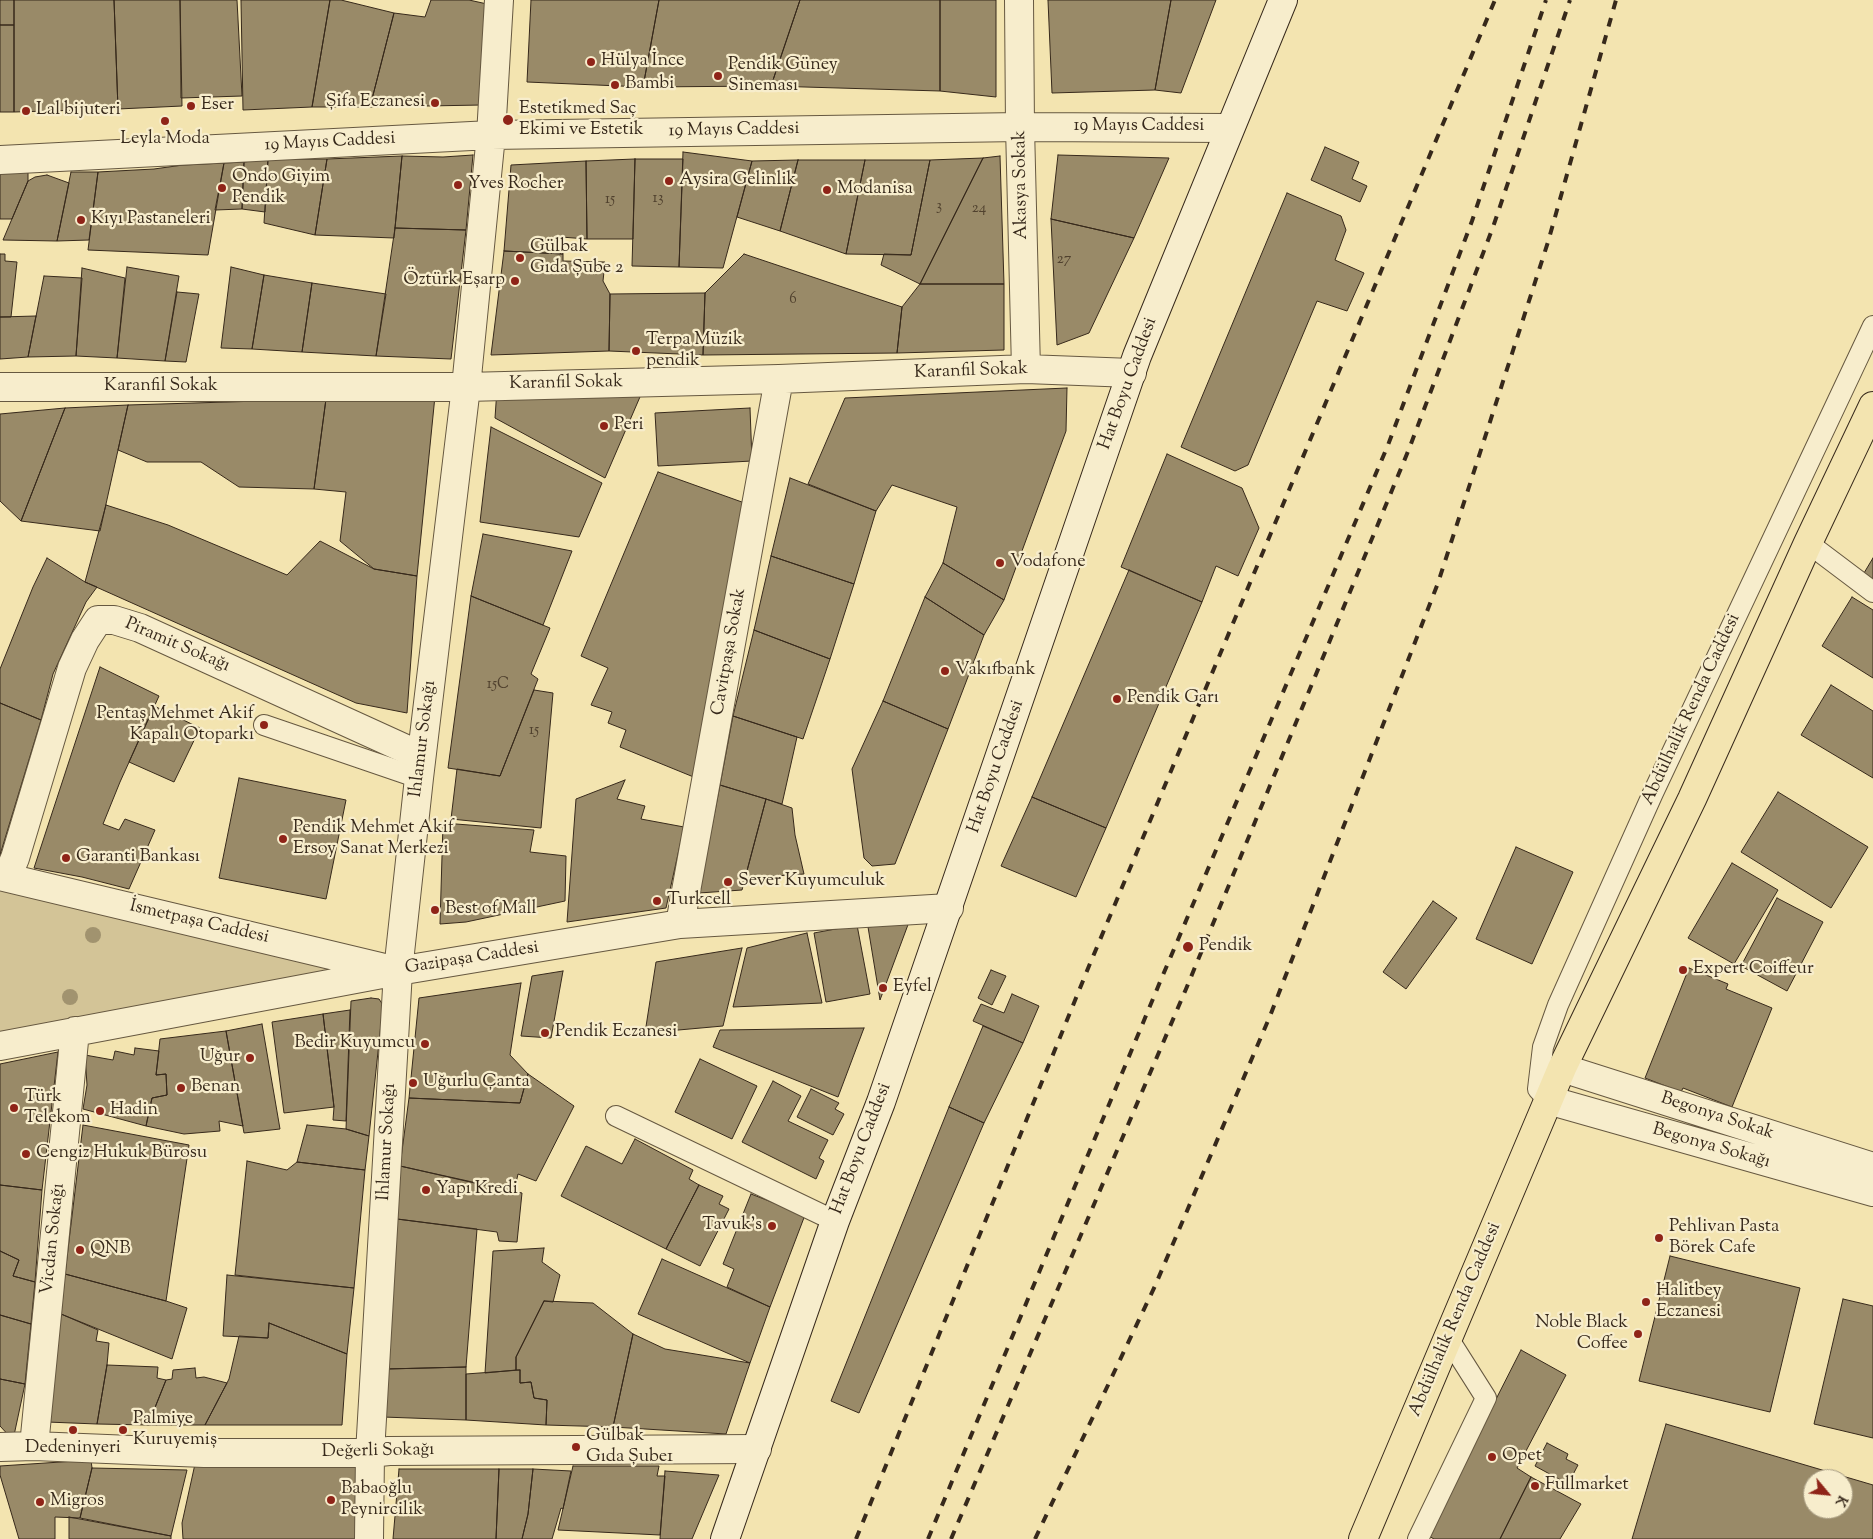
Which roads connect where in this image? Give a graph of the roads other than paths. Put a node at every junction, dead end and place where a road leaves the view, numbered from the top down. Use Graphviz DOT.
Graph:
graph roads {
  1 [pos="499,0"];
  2 [pos="1019,0"];
  3 [pos="1283,0"];
  4 [pos="1020,127"];
  5 [pos="1230,128"];
  6 [pos="491,135"];
  7 [pos="0,160"];
  8 [pos="1873,326"];
  9 [pos="1026,369"];
  10 [pos="1132,373"];
  11 [pos="780,379"];
  12 [pos="0,387"];
  13 [pos="466,387"];
  14 [pos="1873,406"];
  15 [pos="1808,543"];
  16 [pos="1873,592"];
  17 [pos="264,725"];
  18 [pos="420,767"];
  19 [pos="4,877"];
  20 [pos="949,908"];
  21 [pos="680,924"];
  22 [pos="398,971"];
  23 [pos="75,1031"];
  24 [pos="0,1046"];
  25 [pos="1562,1068"];
  26 [pos="1548,1100"];
  27 [pos="616,1116"];
  28 [pos="1873,1167"];
  29 [pos="1873,1192"];
  30 [pos="835,1221"];
  31 [pos="1448,1338"];
  32 [pos="34,1446"];
  33 [pos="0,1447"];
  34 [pos="757,1449"];
  35 [pos="370,1453"];
  36 [pos="369,1539"];
  37 [pos="725,1539"];
  38 [pos="1363,1539"];
  39 [pos="1418,1539"];
  1 -- 6 [label="street, Ihlamur Sokağı"];
  2 -- 4 [label="street, Akasya Sokak"];
  3 -- 5 [label="street, Hat Boyu Caddesi"];
  4 -- 5 [label="street, 19 Mayıs Caddesi"];
  4 -- 6 [label="street, 19 Mayıs Caddesi"];
  4 -- 9 [label="street, Akasya Sokak"];
  5 -- 10 [label="street, Hat Boyu Caddesi"];
  6 -- 7 [label="street, 19 Mayıs Caddesi"];
  6 -- 13 [label="street, Ihlamur Sokağı"];
  8 -- 26 [label="lane, Abdülhalik Renda Caddesi"];
  9 -- 10 [label="street, Karanfil Sokak"];
  9 -- 11 [label="street, Karanfil Sokak"];
  10 -- 20 [label="street, Hat Boyu Caddesi"];
  11 -- 13 [label="street, Karanfil Sokak"];
  11 -- 21 [label="street, Cavitpaşa Sokak"];
  12 -- 13 [label="street, Karanfil Sokak"];
  13 -- 18 [label="street, Ihlamur Sokağı"];
  14 -- 15 [label="main road, Abdülhalik Renda Caddesi"];
  15 -- 16 [label="lane"];
  15 -- 25 [label="main road, Abdülhalik Renda Caddesi"];
  17 -- 18 [label="lane"];
  18 -- 19 [label="street, Piramit Sokağı"];
  18 -- 22 [label="street, Ihlamur Sokağı"];
  19 -- 22 [label="street, İsmetpaşa Caddesi"];
  20 -- 21 [label="street, Gazipaşa Caddesi"];
  20 -- 30 [label="street, Hat Boyu Caddesi"];
  21 -- 22 [label="street, Gazipaşa Caddesi"];
  22 -- 23 [label="street, Gazipaşa Caddesi"];
  22 -- 35 [label="street, Ihlamur Sokağı"];
  23 -- 24 [label="street, Gazipaşa Caddesi"];
  23 -- 32 [label="street, Vicdan Sokağı"];
  25 -- 26 [label="main road, Abdülhalik Renda Caddesi"];
  25 -- 28 [label="street, Begonya Sokak"];
  26 -- 29 [label="street, Begonya Sokağı"];
  26 -- 31 [label="main road, Abdülhalik Renda Caddesi"];
  27 -- 30 [label="lane"];
  30 -- 34 [label="street, Hat Boyu Caddesi"];
  31 -- 38 [label="main road, Abdülhalik Renda Caddesi"];
  31 -- 39 [label="lane"];
  32 -- 33 [label="street, Değerli Sokağı"];
  32 -- 35 [label="street, Değerli Sokağı"];
  34 -- 35 [label="street, Değerli Sokağı"];
  34 -- 37 [label="street, Hat Boyu Caddesi"];
  35 -- 36 [label="street, Ihlamur Sokağı"];
}
